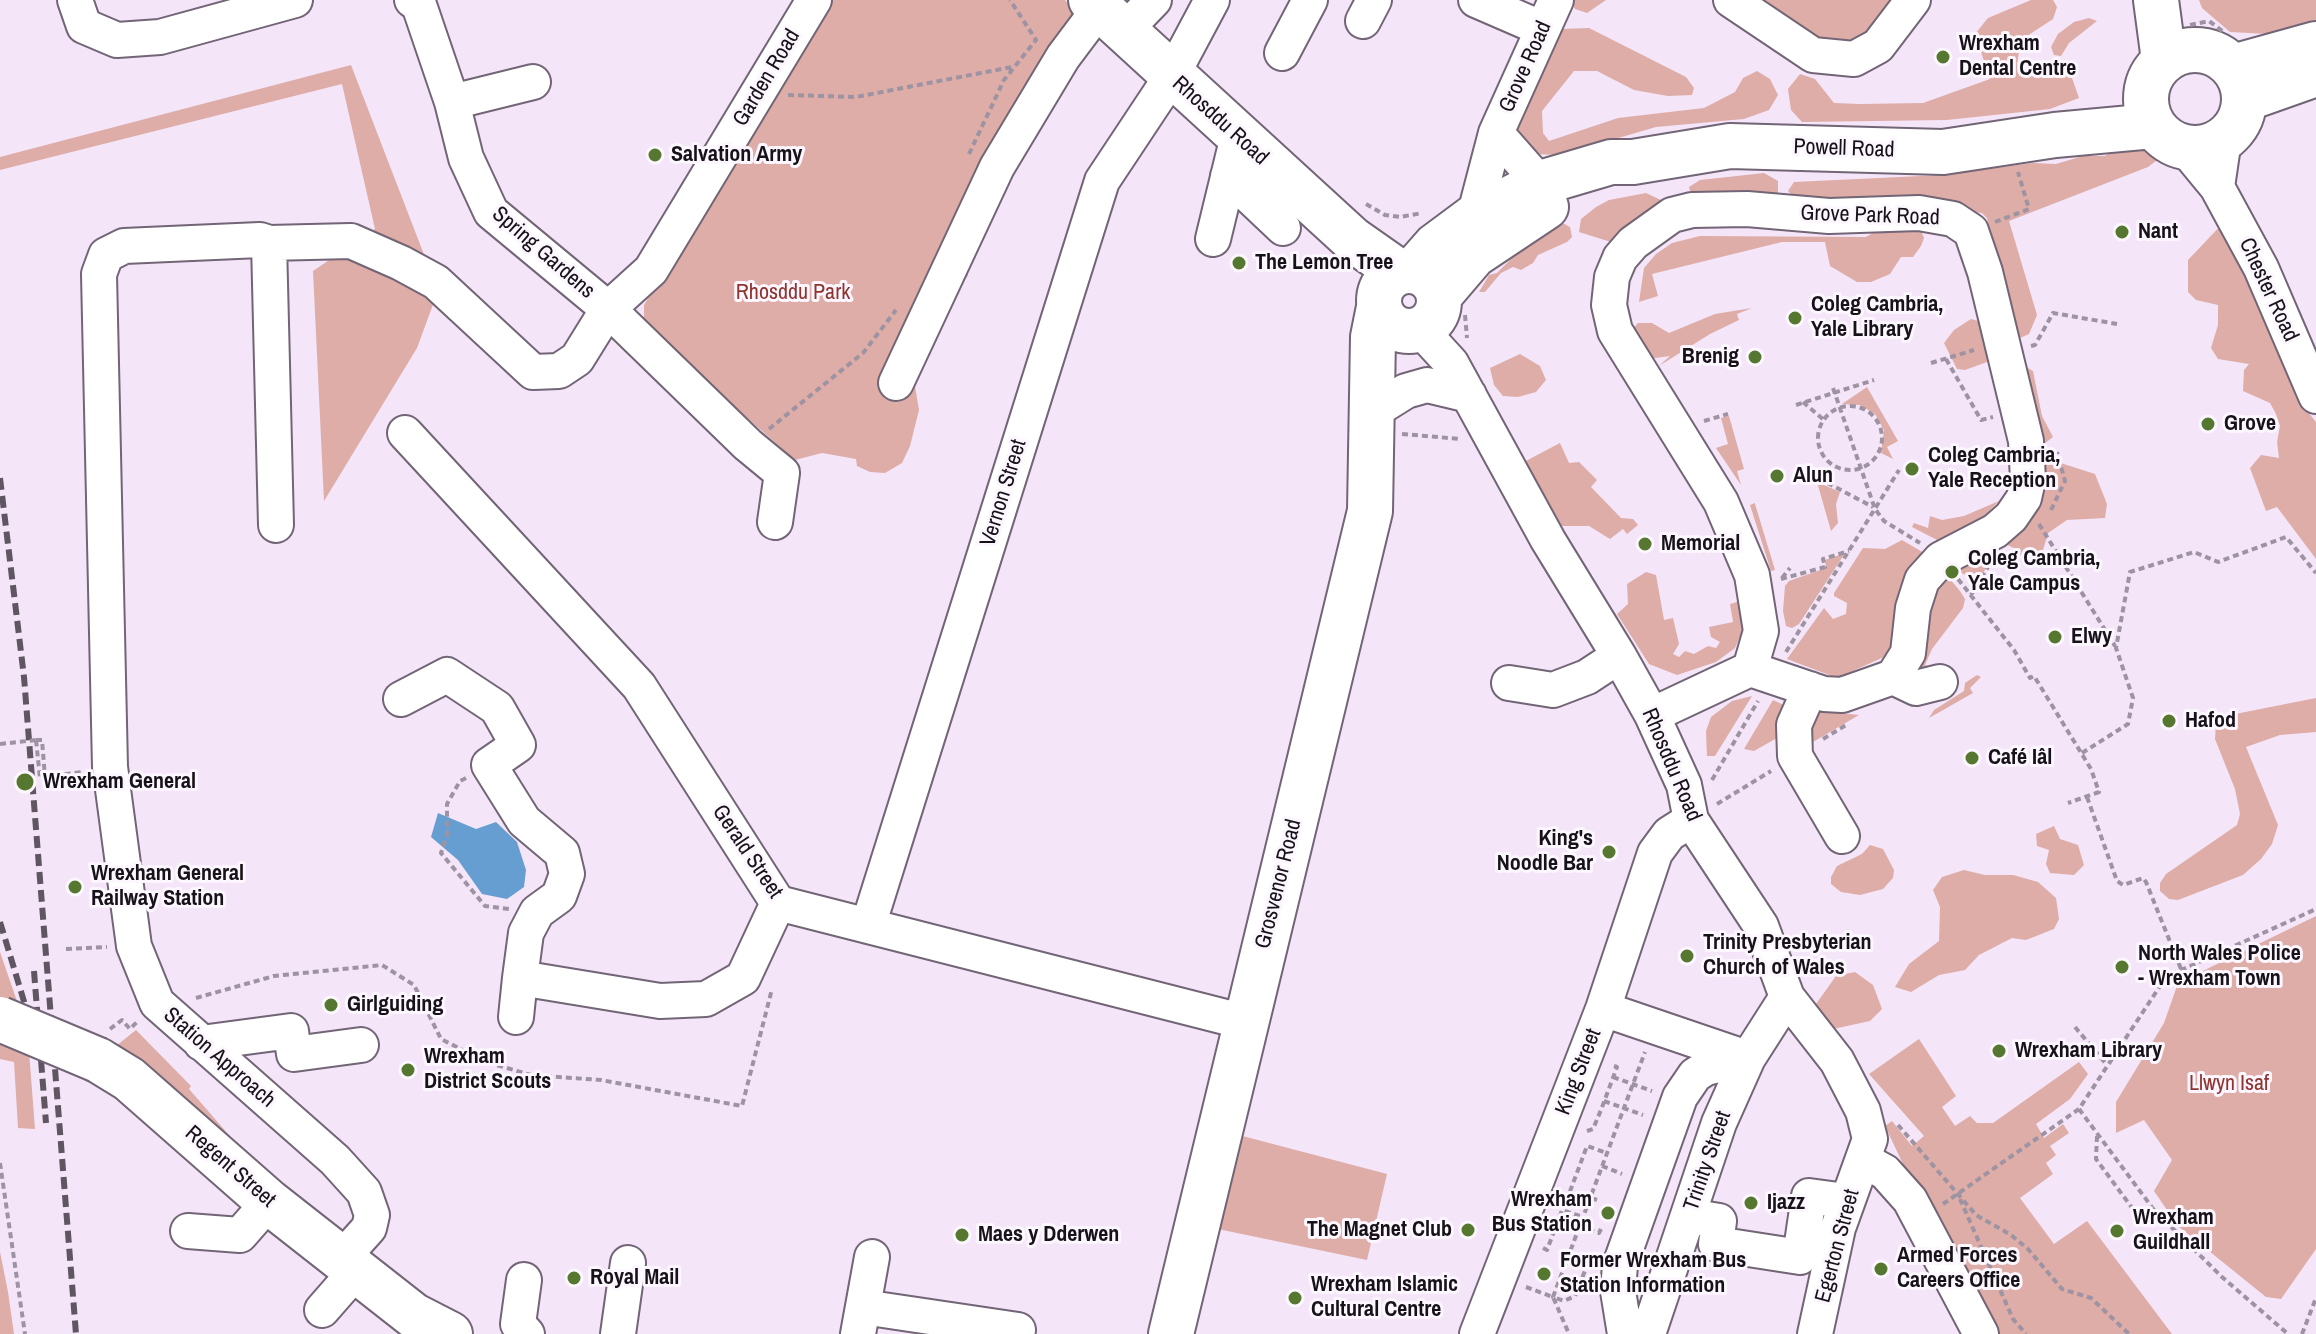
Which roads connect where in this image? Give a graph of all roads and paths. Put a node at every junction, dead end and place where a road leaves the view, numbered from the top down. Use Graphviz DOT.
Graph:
graph roads {
  1 [pos="295,0"];
  2 [pos="412,0"];
  3 [pos="814,0"];
  4 [pos="1010,0"];
  5 [pos="1154,0"];
  6 [pos="1212,0"];
  7 [pos="1310,0"];
  8 [pos="1476,0"];
  9 [pos="1731,0"];
  10 [pos="1913,0"];
  11 [pos="2156,0"];
  12 [pos="2172,0"];
  13 [pos="1104,14"];
  14 [pos="1550,15"];
  15 [pos="75,24"];
  16 [pos="2316,44"];
  17 [pos="1282,53"];
  18 [pos="1015,66"];
  19 [pos="2316,74"];
  20 [pos="1171,77"];
  21 [pos="533,80"];
  22 [pos="798,96"];
  23 [pos="2193,97"];
  24 [pos="452,102"];
  25 [pos="1496,133"];
  26 [pos="2009,142"];
  27 [pos="1233,156"];
  28 [pos="1633,162"];
  29 [pos="964,165"];
  30 [pos="1540,183"];
  31 [pos="1454,212"];
  32 [pos="1358,221"];
  33 [pos="1283,228"];
  34 [pos="1971,231"];
  35 [pos="1213,239"];
  36 [pos="269,243"];
  37 [pos="1416,302"];
  38 [pos="900,306"];
  39 [pos="608,309"];
  40 [pos="2117,324"];
  41 [pos="1992,344"];
  42 [pos="1460,354"];
  43 [pos="1946,358"];
  44 [pos="1931,363"];
  45 [pos="1874,380"];
  46 [pos="896,383"];
  47 [pos="1834,390"];
  48 [pos="1469,395"];
  49 [pos="2316,396"];
  50 [pos="1803,402"];
  51 [pos="1796,405"];
  52 [pos="1840,408"];
  53 [pos="2019,410"];
  54 [pos="1377,419"];
  55 [pos="1824,420"];
  56 [pos="405,433"];
  57 [pos="1494,441"];
  58 [pos="748,445"];
  59 [pos="1816,468"];
  60 [pos="1862,469"];
  61 [pos="1899,470"];
  62 [pos="1875,509"];
  63 [pos="775,522"];
  64 [pos="2039,524"];
  65 [pos="276,525"];
  66 [pos="1849,551"];
  67 [pos="1941,559"];
  68 [pos="2316,573"];
  69 [pos="1781,579"];
  70 [pos="2116,648"];
  71 [pos="1619,656"];
  72 [pos="1761,672"];
  73 [pos="1893,677"];
  74 [pos="1940,682"];
  75 [pos="1509,683"];
  76 [pos="1810,689"];
  77 [pos="401,699"];
  78 [pos="1652,715"];
  79 [pos="0,744"];
  80 [pos="2082,753"];
  81 [pos="489,765"];
  82 [pos="110,767"];
  83 [pos="1712,780"];
  84 [pos="2087,796"];
  85 [pos="2068,803"];
  86 [pos="1691,820"];
  87 [pos="1842,836"];
  88 [pos="778,903"];
  89 [pos="2316,909"];
  90 [pos="537,912"];
  91 [pos="868,926"];
  92 [pos="134,946"];
  93 [pos="66,949"];
  94 [pos="2181,969"];
  95 [pos="520,978"];
  96 [pos="1787,997"];
  97 [pos="1603,1009"];
  98 [pos="516,1017"];
  99 [pos="0,1019"];
  100 [pos="1245,1022"];
  101 [pos="132,1026"];
  102 [pos="2075,1027"];
  103 [pos="201,1043"];
  104 [pos="361,1045"];
  105 [pos="1647,1046"];
  106 [pos="100,1047"];
  107 [pos="1748,1058"];
  108 [pos="2107,1065"];
  109 [pos="1615,1071"];
  110 [pos="1613,1077"];
  111 [pos="1632,1084"];
  112 [pos="1604,1101"];
  113 [pos="1622,1108"];
  114 [pos="2079,1109"];
  115 [pos="1587,1131"];
  116 [pos="2097,1133"];
  117 [pos="1613,1134"];
  118 [pos="1620,1137"];
  119 [pos="1607,1153"];
  120 [pos="1865,1161"];
  121 [pos="0,1163"];
  122 [pos="1958,1193"];
  123 [pos="1582,1195"];
  124 [pos="1562,1196"];
  125 [pos="1590,1198"];
  126 [pos="3,1200"];
  127 [pos="1597,1200"];
  128 [pos="1846,1201"];
  129 [pos="269,1202"];
  130 [pos="2154,1210"];
  131 [pos="1689,1216"];
  132 [pos="1583,1217"];
  133 [pos="1604,1221"];
  134 [pos="1579,1226"];
  135 [pos="188,1231"];
  136 [pos="1543,1248"];
  137 [pos="1594,1249"];
  138 [pos="872,1257"];
  139 [pos="628,1263"];
  140 [pos="349,1264"];
  141 [pos="524,1280"];
  142 [pos="1519,1284"];
  143 [pos="1553,1297"];
  144 [pos="2316,1298"];
  145 [pos="322,1310"];
  146 [pos="861,1320"];
  147 [pos="427,1328"];
  148 [pos="1018,1330"];
  149 [pos="25,1334"];
  150 [pos="527,1334"];
  151 [pos="618,1334"];
  152 [pos="1171,1334"];
  153 [pos="1477,1334"];
  154 [pos="1569,1334"];
  155 [pos="1625,1334"];
  156 [pos="1648,1334"];
  157 [pos="1815,1334"];
  158 [pos="1981,1334"];
  159 [pos="2026,1334"];
  160 [pos="2129,1334"];
  161 [pos="2288,1334"];
  162 [pos="2302,1334"];
  1 -- 15 [label="street"];
  2 -- 24 [label="street, Spring Gardens"];
  3 -- 39 [label="street, Garden Road"];
  4 -- 18 [label="path"];
  5 -- 13 [label="street"];
  6 -- 20 [label="street, Vernon Street"];
  7 -- 17 [label="street"];
  8 -- 14 [label="street"];
  9 -- 10 [label="street"];
  11 -- 23 [label="main road, Chester Road"];
  12 -- 23 [label="main road"];
  13 -- 20 [label="main road, Rhosddu Road"];
  13 -- 46 [label="street"];
  14 -- 25 [label="street, Grove Road"];
  16 -- 23 [label="main road, Powell Road"];
  18 -- 22 [label="path"];
  18 -- 29 [label="path"];
  19 -- 23 [label="main road, Powell Road"];
  20 -- 27 [label="main road, Rhosddu Road"];
  20 -- 91 [label="street, Vernon Street"];
  21 -- 24 [label="street"];
  23 -- 26 [label="main road, Powell Road"];
  23 -- 49 [label="street, Chester Road"];
  24 -- 39 [label="street, Spring Gardens"];
  25 -- 30 [label="street, Grove Road"];
  25 -- 31 [label="street, Grove Road"];
  26 -- 28 [label="main road, Powell Road"];
  26 -- 34 [label="path"];
  27 -- 32 [label="main road, Rhosddu Road"];
  27 -- 33 [label="street"];
  27 -- 35 [label="street"];
  28 -- 30 [label="main road, Powell Road"];
  28 -- 37 [label="main road, Powell Road"];
  30 -- 31 [label="main road, Powell Road"];
  31 -- 32 [label="path"];
  31 -- 37 [label="main road, Powell Road"];
  32 -- 37 [label="main road, Rhosddu Road"];
  34 -- 41 [label="street, Grove Park Road"];
  34 -- 72 [label="street, Grove Park Road"];
  36 -- 39 [label="street, Garden Road"];
  36 -- 65 [label="street"];
  36 -- 82 [label="street, Station Approach"];
  37 -- 42 [label="street, Rhosddu Road"];
  37 -- 42 [label="path"];
  37 -- 54 [label="main road, Grosvenor Road"];
  38 -- 58 [label="path"];
  39 -- 58 [label="street"];
  40 -- 41 [label="path"];
  41 -- 43 [label="path"];
  41 -- 53 [label="street, Grove Park Road"];
  42 -- 48 [label="street, Rhosddu Road"];
  43 -- 44 [label="path"];
  43 -- 53 [label="path"];
  45 -- 47 [label="path"];
  47 -- 50 [label="path"];
  47 -- 52 [label="path"];
  48 -- 54 [label="street"];
  48 -- 57 [label="street, Rhosddu Road"];
  50 -- 51 [label="path"];
  50 -- 55 [label="path"];
  52 -- 55 [label="path"];
  52 -- 60 [label="path"];
  52 -- 60 [label="path"];
  53 -- 67 [label="street, Grove Park Road"];
  54 -- 57 [label="path"];
  54 -- 100 [label="main road, Grosvenor Road"];
  55 -- 60 [label="path"];
  56 -- 88 [label="street, Gerald Street"];
  57 -- 71 [label="street, Rhosddu Road"];
  58 -- 63 [label="street"];
  59 -- 62 [label="path"];
  60 -- 62 [label="path"];
  61 -- 62 [label="path"];
  62 -- 66 [label="path"];
  62 -- 67 [label="path"];
  64 -- 70 [label="path"];
  66 -- 69 [label="path"];
  66 -- 72 [label="path"];
  67 -- 73 [label="street, Grove Park Road"];
  67 -- 80 [label="path"];
  68 -- 70 [label="path"];
  70 -- 80 [label="path"];
  71 -- 75 [label="street"];
  71 -- 78 [label="street, Rhosddu Road"];
  72 -- 76 [label="street"];
  72 -- 78 [label="street"];
  72 -- 83 [label="path"];
  73 -- 74 [label="street"];
  73 -- 76 [label="street"];
  76 -- 87 [label="street"];
  77 -- 81 [label="street"];
  78 -- 86 [label="street, Rhosddu Road"];
  79 -- 82 [label="path, bridge"];
  80 -- 84 [label="path"];
  81 -- 90 [label="street"];
  81 -- 90 [label="path"];
  82 -- 92 [label="street, Station Approach"];
  84 -- 85 [label="path"];
  84 -- 94 [label="path"];
  86 -- 96 [label="street, Rhosddu Road"];
  86 -- 97 [label="street, King Street"];
  88 -- 91 [label="street, Gerald Street"];
  88 -- 95 [label="street"];
  89 -- 94 [label="path"];
  90 -- 95 [label="street"];
  91 -- 100 [label="street, Gerald Street"];
  92 -- 93 [label="path"];
  92 -- 103 [label="street, Station Approach"];
  94 -- 108 [label="path"];
  95 -- 98 [label="street"];
  96 -- 107 [label="street, Trinity Street"];
  96 -- 120 [label="street, Rhosddu Road"];
  97 -- 107 [label="street"];
  97 -- 153 [label="street, King Street"];
  99 -- 106 [label="main road, Regent Street, bridge"];
  100 -- 152 [label="main road, Grosvenor Road"];
  101 -- 106 [label="path"];
  102 -- 108 [label="path"];
  103 -- 104 [label="street"];
  103 -- 140 [label="street, Station Approach"];
  105 -- 111 [label="path"];
  106 -- 129 [label="main road, Regent Street"];
  107 -- 131 [label="street, Trinity Street"];
  107 -- 155 [label="street"];
  108 -- 114 [label="path"];
  109 -- 110 [label="path"];
  110 -- 111 [label="path"];
  110 -- 112 [label="path"];
  111 -- 113 [label="path"];
  111 -- 113 [label="path"];
  112 -- 113 [label="path"];
  112 -- 115 [label="path"];
  113 -- 117 [label="path"];
  114 -- 116 [label="path"];
  114 -- 122 [label="path"];
  116 -- 130 [label="path"];
  116 -- 130 [label="path"];
  117 -- 118 [label="path"];
  117 -- 119 [label="path"];
  119 -- 124 [label="path"];
  119 -- 125 [label="path"];
  120 -- 128 [label="street, Egerton Street"];
  120 -- 158 [label="street"];
  121 -- 126 [label="path"];
  122 -- 159 [label="path"];
  122 -- 160 [label="path"];
  123 -- 125 [label="path"];
  125 -- 127 [label="path"];
  125 -- 132 [label="path"];
  126 -- 149 [label="path"];
  128 -- 131 [label="street"];
  128 -- 157 [label="street, Egerton Street"];
  129 -- 135 [label="street"];
  129 -- 140 [label="main road, Regent Street"];
  130 -- 161 [label="path"];
  131 -- 156 [label="street, Trinity Street"];
  132 -- 134 [label="path"];
  132 -- 136 [label="path"];
  133 -- 134 [label="path"];
  134 -- 143 [label="path"];
  137 -- 143 [label="path"];
  138 -- 146 [label="street"];
  139 -- 151 [label="street"];
  140 -- 145 [label="street, Station Approach"];
  140 -- 147 [label="main road, Regent Street"];
  141 -- 150 [label="street"];
  142 -- 143 [label="path"];
  143 -- 154 [label="path"];
  144 -- 162 [label="path"];
  146 -- 148 [label="street"];
}
